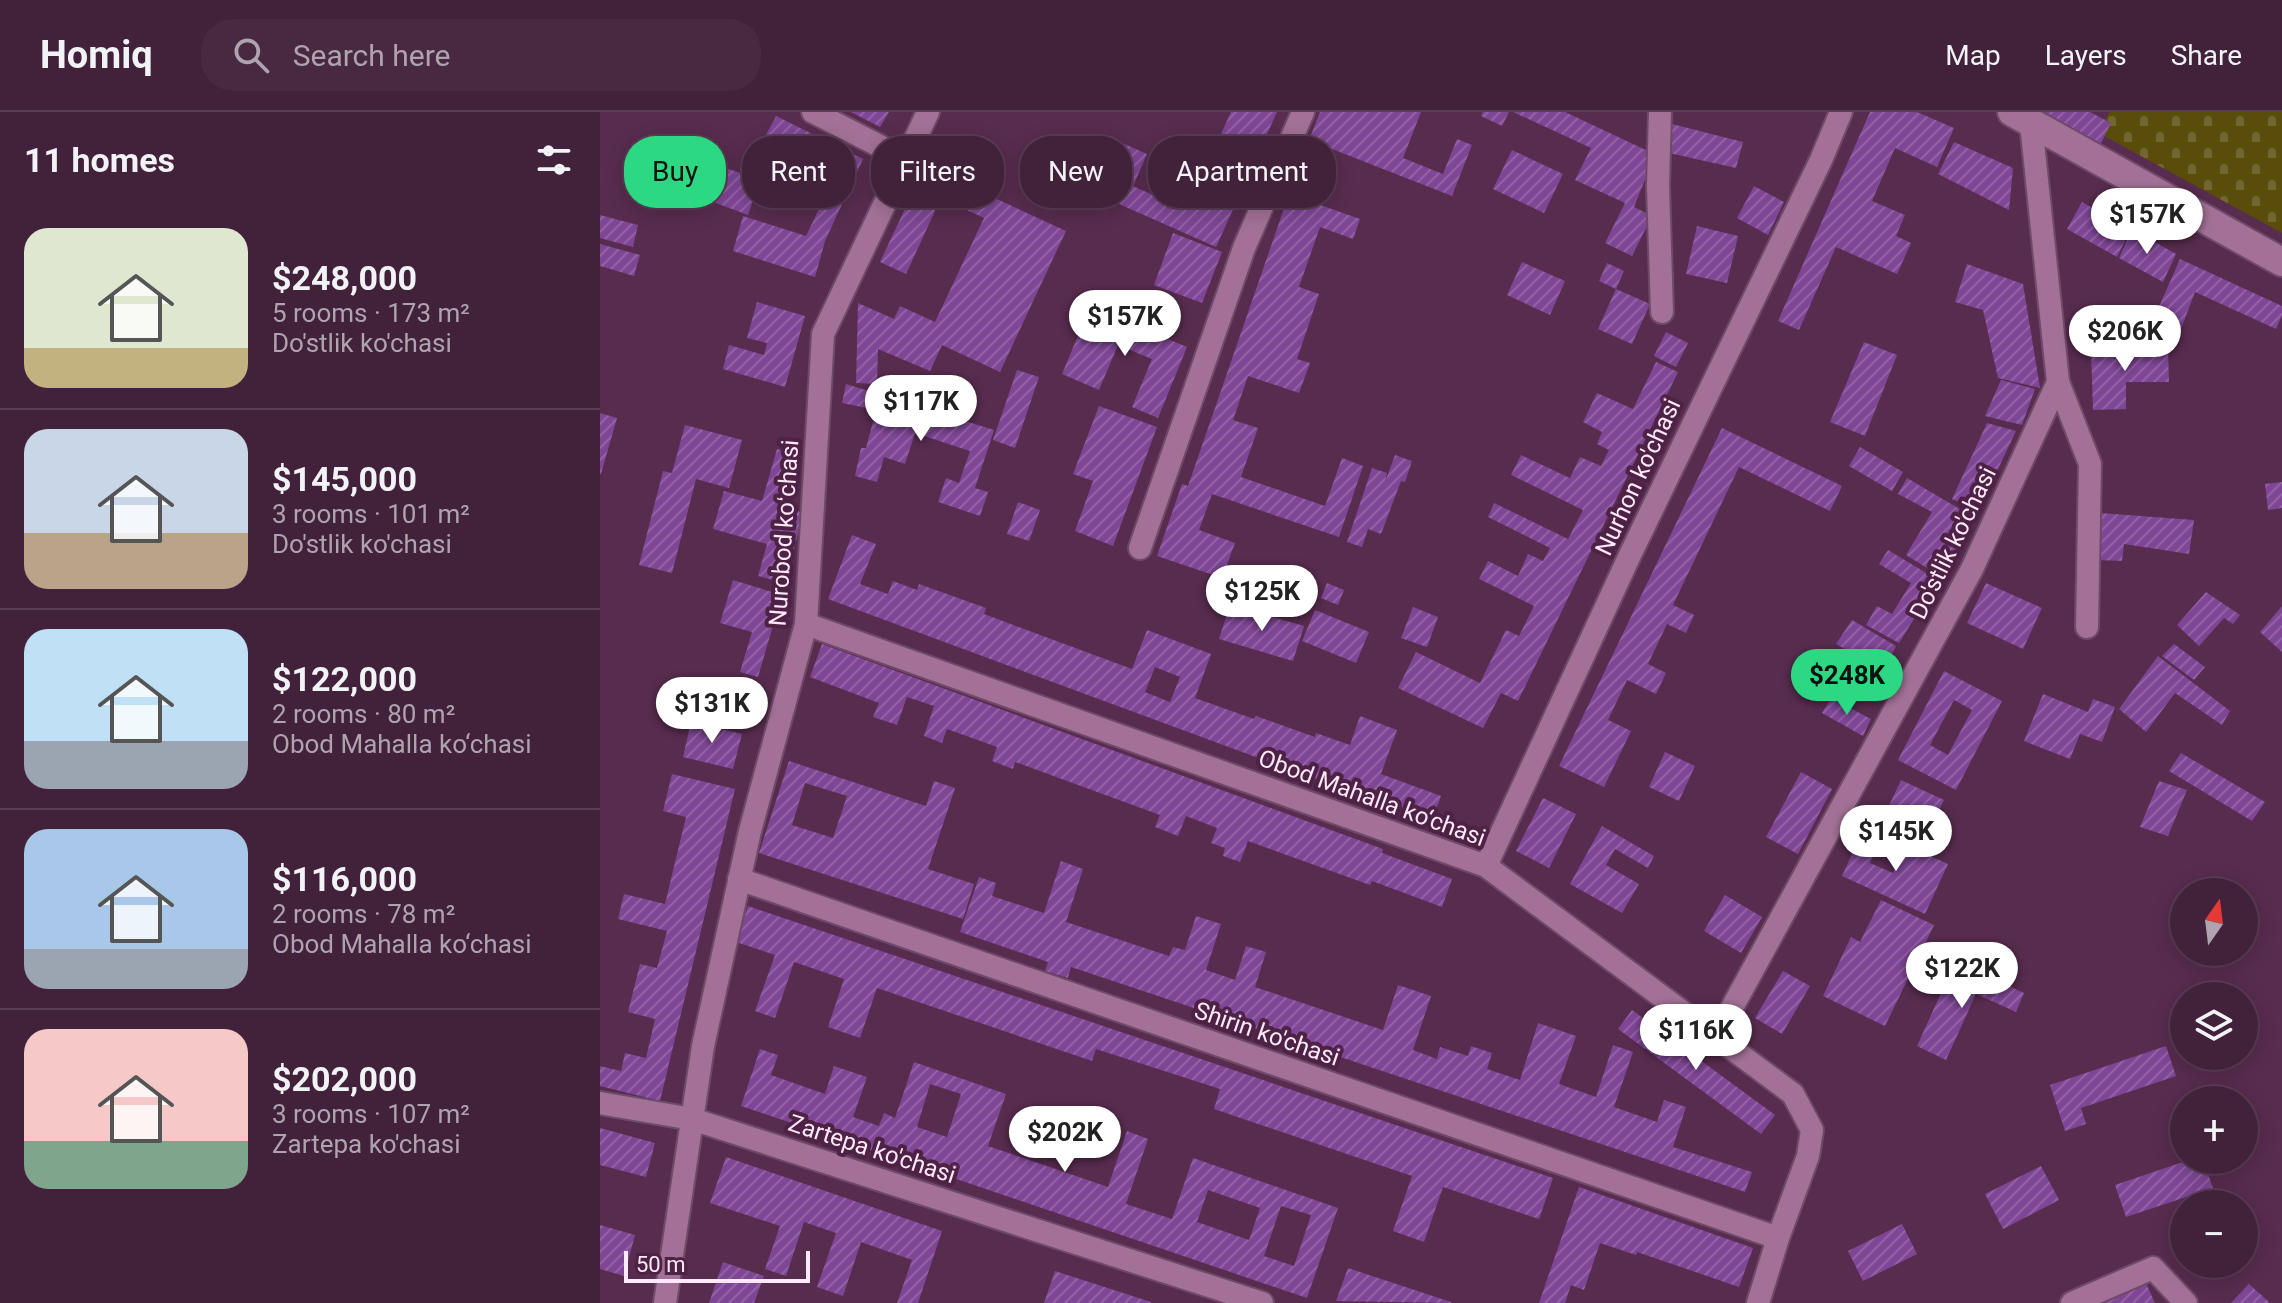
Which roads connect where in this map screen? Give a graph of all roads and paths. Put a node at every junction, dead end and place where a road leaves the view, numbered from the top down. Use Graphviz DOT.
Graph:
graph roads {
  1 [pos="813,112"];
  2 [pos="928,112"];
  3 [pos="1303,112"];
  4 [pos="1660,112"];
  5 [pos="1841,112"];
  6 [pos="2022,117"];
  7 [pos="916,136"];
  8 [pos="871,142"];
  9 [pos="882,208"];
  10 [pos="2282,262"];
  11 [pos="1662,312"];
  12 [pos="2058,382"];
  13 [pos="1140,548"];
  14 [pos="806,624"];
  15 [pos="2087,627"];
  16 [pos="1486,866"];
  17 [pos="739,879"];
  18 [pos="1716,1037"];
  19 [pos="600,1103"];
  20 [pos="692,1119"];
  21 [pos="1778,1238"];
  22 [pos="665,1303"];
  23 [pos="1262,1303"];
  24 [pos="1758,1303"];
  25 [pos="2072,1303"];
  26 [pos="2186,1303"];
  1 -- 8 [label="street"];
  2 -- 7 [label="street, Nurobod koʻchasi"];
  3 -- 13 [label="street"];
  4 -- 11 [label="street"];
  5 -- 16 [label="street, Nurhon ko'chasi"];
  6 -- 10 [label="street"];
  6 -- 12 [label="street"];
  9 -- 14 [label="street, Nurobod koʻchasi"];
  12 -- 15 [label="street"];
  12 -- 18 [label="street, Do'stlik ko'chasi"];
  14 -- 16 [label="street, Obod Mahalla ko‘chasi"];
  14 -- 17 [label="street, Nurobod koʻchasi"];
  16 -- 18 [label="street, Obod Mahalla ko‘chasi"];
  17 -- 20 [label="street, Nurobod koʻchasi"];
  17 -- 21 [label="street, Shirin ko'chasi"];
  18 -- 21 [label="street, Obod Mahalla ko‘chasi"];
  19 -- 20 [label="street, Zartepa ko'chasi"];
  20 -- 22 [label="street, Nurobod koʻchasi"];
  20 -- 23 [label="street, Zartepa ko'chasi"];
  21 -- 24 [label="street, Obod Mahalla ko‘chasi"];
  25 -- 26 [label="street"];
}
